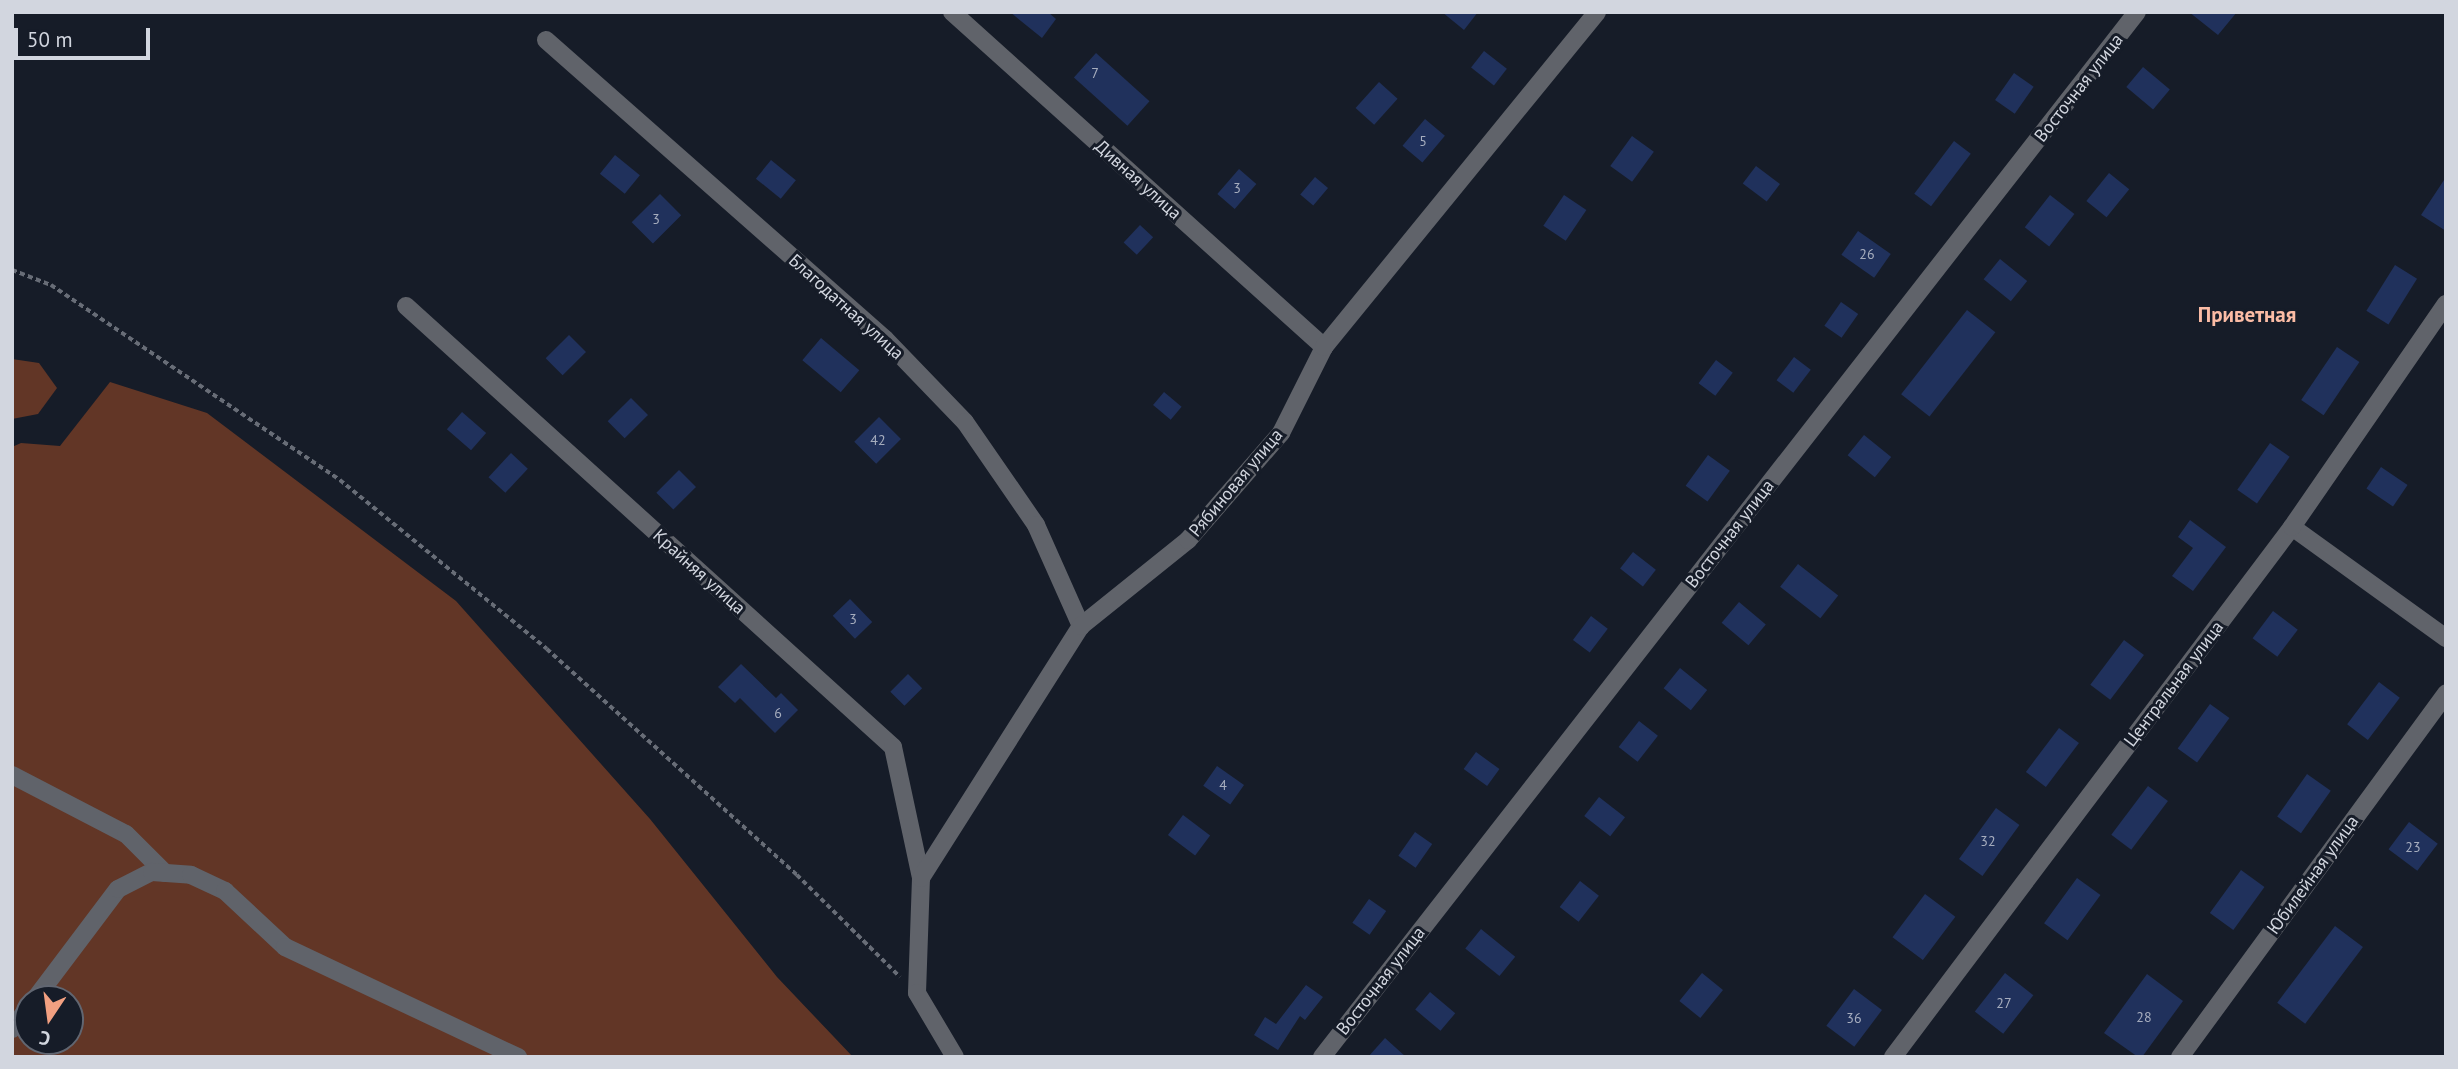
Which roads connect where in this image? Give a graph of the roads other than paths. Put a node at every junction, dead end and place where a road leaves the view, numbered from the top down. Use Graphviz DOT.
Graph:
graph roads {
  1 [pos="952,12"];
  2 [pos="1597,12"];
  3 [pos="2137,12"];
  4 [pos="546,40"];
  5 [pos="2446,304"];
  6 [pos="406,306"];
  7 [pos="1324,347"];
  8 [pos="2292,527"];
  9 [pos="1081,626"];
  10 [pos="2446,638"];
  11 [pos="2446,693"];
  12 [pos="12,775"];
  13 [pos="165,873"];
  14 [pos="921,878"];
  15 [pos="46,985"];
  16 [pos="518,1057"];
  17 [pos="955,1057"];
  18 [pos="1322,1057"];
  19 [pos="1893,1057"];
  20 [pos="2180,1057"];
  1 -- 7 [label="street, Дивная улица"];
  2 -- 7 [label="street, Рябиновая улица"];
  3 -- 18 [label="street, Восточная улица"];
  4 -- 9 [label="street, Благодатная улица"];
  5 -- 8 [label="street, Центральная улица"];
  6 -- 14 [label="street, Крайняя улица"];
  7 -- 9 [label="street, Рябиновая улица"];
  8 -- 10 [label="street"];
  8 -- 19 [label="street, Центральная улица"];
  9 -- 14 [label="street, Рябиновая улица"];
  11 -- 20 [label="street, Юбилейная улица"];
  12 -- 13 [label="street"];
  13 -- 15 [label="street"];
  13 -- 16 [label="street"];
  14 -- 17 [label="street, Крайняя улица"];
}
